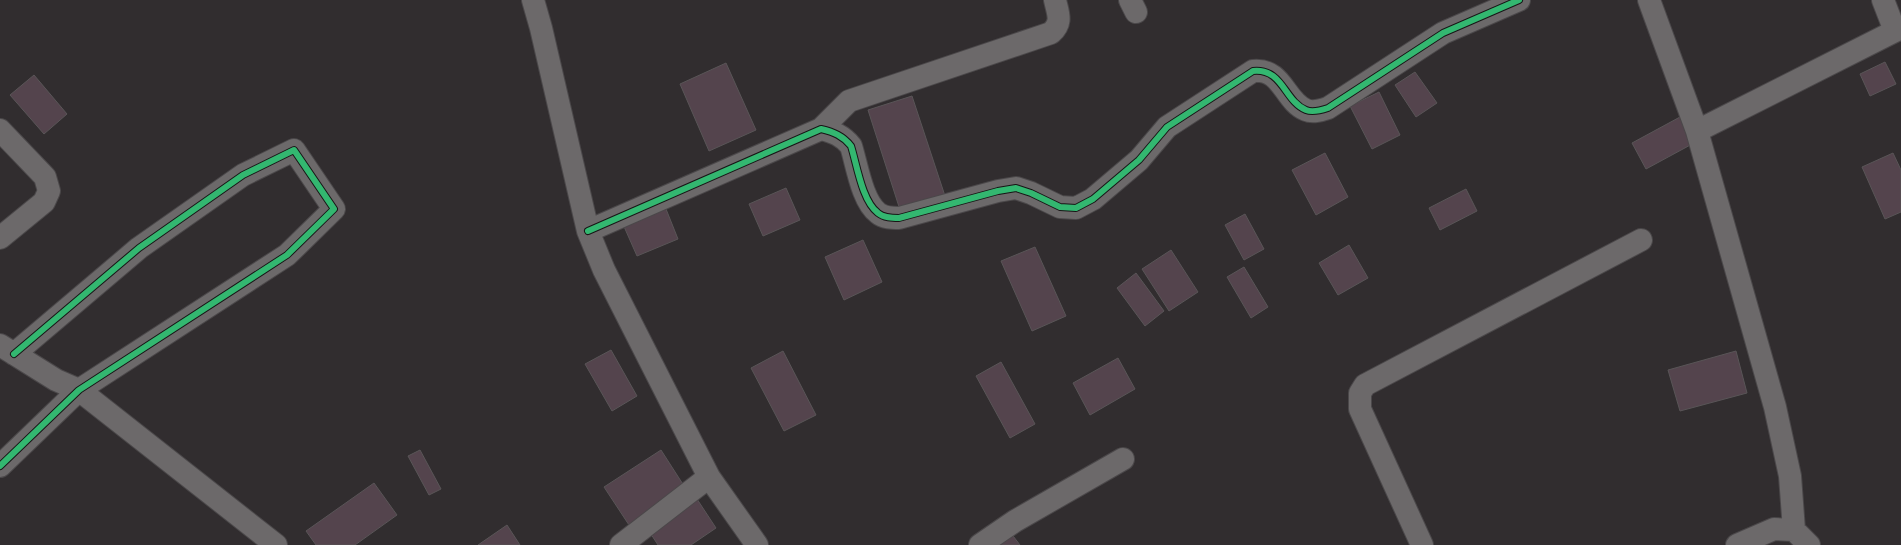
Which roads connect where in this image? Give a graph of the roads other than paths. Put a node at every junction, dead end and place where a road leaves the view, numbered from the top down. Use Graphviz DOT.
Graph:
graph roads {
  1 [pos="533,0"];
  2 [pos="1055,0"];
  3 [pos="1519,0"];
  4 [pos="1649,0"];
  5 [pos="1883,0"];
  6 [pos="1898,30"];
  7 [pos="821,129"];
  8 [pos="0,130"];
  9 [pos="1697,131"];
  10 [pos="588,231"];
  11 [pos="0,238"];
  12 [pos="1640,240"];
  13 [pos="7,349"];
  14 [pos="79,390"];
  15 [pos="1123,458"];
  16 [pos="0,466"];
  17 [pos="709,477"];
  18 [pos="1802,538"];
  19 [pos="276,545"];
  20 [pos="621,545"];
  21 [pos="757,545"];
  22 [pos="980,545"];
  23 [pos="1422,545"];
  24 [pos="1737,545"];
  1 -- 10 [label="street"];
  2 -- 7 [label="street"];
  3 -- 7 [label="street"];
  4 -- 9 [label="street"];
  5 -- 6 [label="street"];
  6 -- 9 [label="street"];
  7 -- 10 [label="street"];
  8 -- 11 [label="street"];
  9 -- 18 [label="street"];
  10 -- 17 [label="street"];
  12 -- 23 [label="street"];
  13 -- 14 [label="street"];
  13 -- 14 [label="street"];
  14 -- 16 [label="street"];
  14 -- 19 [label="street"];
  15 -- 22 [label="street"];
  17 -- 20 [label="street"];
  17 -- 21 [label="street"];
  18 -- 24 [label="street"];
}
